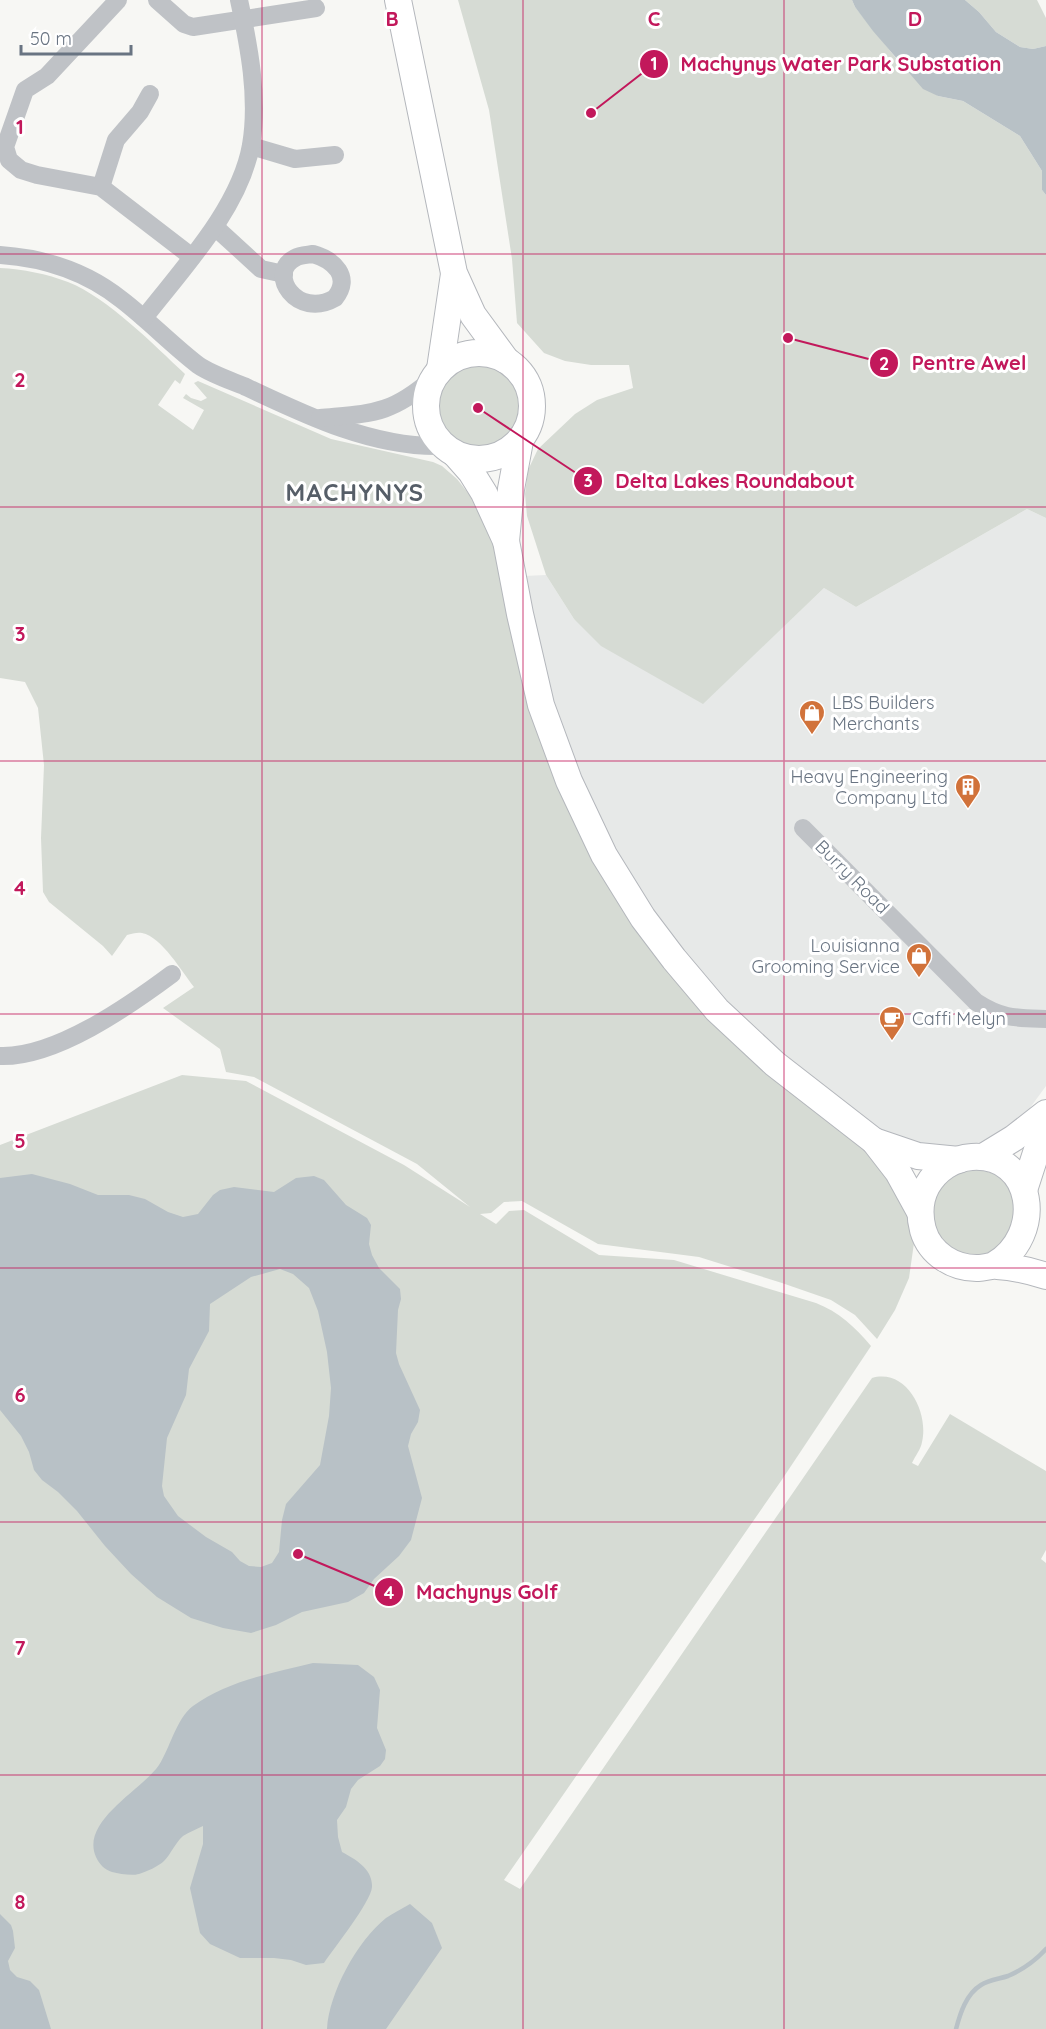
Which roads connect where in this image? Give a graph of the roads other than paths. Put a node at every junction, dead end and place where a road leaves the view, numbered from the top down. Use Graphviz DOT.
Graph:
graph roads {
  1 [pos="118,0"];
  2 [pos="157,0"];
  3 [pos="239,0"];
  4 [pos="399,0"];
  5 [pos="316,8"];
  6 [pos="243,20"];
  7 [pos="150,94"];
  8 [pos="251,146"];
  9 [pos="334,155"];
  10 [pos="101,187"];
  11 [pos="215,227"];
  12 [pos="0,255"];
  13 [pos="192,257"];
  14 [pos="454,273"];
  15 [pos="284,274"];
  16 [pos="144,318"];
  17 [pos="506,360"];
  18 [pos="436,374"];
  19 [pos="318,418"];
  20 [pos="520,441"];
  21 [pos="449,451"];
  22 [pos="506,541"];
  23 [pos="803,828"];
  24 [pos="172,974"];
  25 [pos="1046,1019"];
  26 [pos="0,1056"];
  27 [pos="1046,1113"];
  28 [pos="1046,1122"];
  29 [pos="874,1141"];
  30 [pos="971,1158"];
  31 [pos="1025,1187"];
  32 [pos="920,1212"];
  33 [pos="1032,1214"];
  34 [pos="1046,1237"];
  35 [pos="994,1265"];
  36 [pos="1046,1276"];
  1 -- 10 [label="street"];
  2 -- 6 [label="street"];
  3 -- 6 [label="street"];
  4 -- 14 [label="main road"];
  5 -- 6 [label="street"];
  6 -- 8 [label="street"];
  7 -- 10 [label="street"];
  8 -- 9 [label="street"];
  8 -- 11 [label="street"];
  10 -- 13 [label="street"];
  11 -- 13 [label="street"];
  11 -- 15 [label="street"];
  12 -- 16 [label="street"];
  13 -- 16 [label="street"];
  14 -- 17 [label="main road"];
  14 -- 18 [label="main road"];
  16 -- 19 [label="street"];
  17 -- 18 [label="main road"];
  17 -- 20 [label="main road"];
  18 -- 19 [label="street"];
  18 -- 21 [label="main road"];
  19 -- 21 [label="street"];
  20 -- 21 [label="main road"];
  20 -- 22 [label="main road"];
  21 -- 22 [label="main road"];
  22 -- 29 [label="main road"];
  23 -- 25 [label="street, Burry Road"];
  24 -- 26 [label="street"];
  27 -- 30 [label="main road"];
  28 -- 31 [label="main road"];
  29 -- 30 [label="main road"];
  29 -- 32 [label="main road"];
  30 -- 31 [label="main road"];
  30 -- 32 [label="main road"];
  31 -- 33 [label="main road"];
  32 -- 35 [label="main road"];
  33 -- 34 [label="main road"];
  33 -- 35 [label="main road"];
  35 -- 36 [label="main road"];
}
